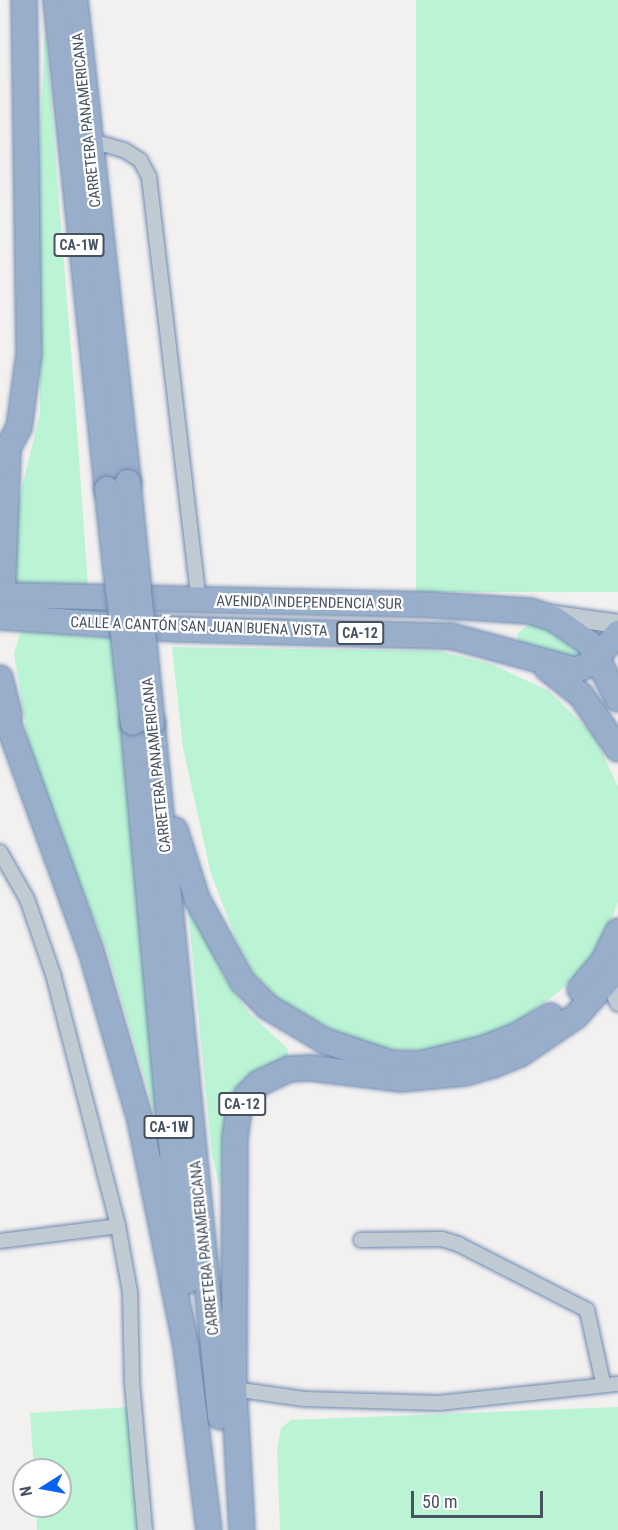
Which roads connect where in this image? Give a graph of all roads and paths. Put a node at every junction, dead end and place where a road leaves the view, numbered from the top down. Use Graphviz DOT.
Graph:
graph roads {
  1 [pos="24,0"];
  2 [pos="56,0"];
  3 [pos="75,0"];
  4 [pos="89,140"];
  5 [pos="4,456"];
  6 [pos="118,486"];
  7 [pos="199,601"];
  8 [pos="10,610"];
  9 [pos="527,611"];
  10 [pos="616,631"];
  11 [pos="510,652"];
  12 [pos="597,657"];
  13 [pos="538,662"];
  14 [pos="0,678"];
  15 [pos="614,691"];
  16 [pos="0,701"];
  17 [pos="142,723"];
  18 [pos="4,726"];
  19 [pos="618,749"];
  20 [pos="24,769"];
  21 [pos="159,771"];
  22 [pos="0,852"];
  23 [pos="618,931"];
  24 [pos="615,985"];
  25 [pos="118,1226"];
  26 [pos="361,1240"];
  27 [pos="0,1241"];
  28 [pos="603,1383"];
  29 [pos="618,1384"];
  30 [pos="234,1389"];
  31 [pos="146,1530"];
  32 [pos="210,1530"];
  33 [pos="232,1530"];
  34 [pos="242,1530"];
  1 -- 5 [label="highway"];
  2 -- 6 [label="highway, CARRETERA PANAMERICANA / CA-1W"];
  3 -- 4 [label="highway, CARRETERA PANAMERICANA / CA-1W"];
  4 -- 6 [label="highway, CARRETERA PANAMERICANA / CA-1W"];
  4 -- 7 [label="street"];
  5 -- 8 [label="highway"];
  6 -- 17 [label="highway, CARRETERA PANAMERICANA / CA-1W, bridge"];
  7 -- 8 [label="highway, AVENIDA INDEPENDENCIA SUR / CA-12"];
  7 -- 9 [label="highway, AVENIDA INDEPENDENCIA SUR / CA-12"];
  8 -- 11 [label="highway, CALLE A CANTÓN SAN JUAN BUENA VISTA / CA-12"];
  9 -- 10 [label="street, AVENIDA INDEPENDENCIA SUR"];
  9 -- 11 [label="highway"];
  9 -- 12 [label="highway, CA-12"];
  10 -- 12 [label="highway"];
  10 -- 15 [label="highway"];
  11 -- 13 [label="highway, CALLE A CANTÓN SAN JUAN BUENA VISTA / CA-12"];
  12 -- 13 [label="highway"];
  12 -- 15 [label="highway, CA-12"];
  13 -- 19 [label="highway, CA-12"];
  14 -- 20 [label="highway"];
  16 -- 18 [label="highway"];
  17 -- 21 [label="highway, CARRETERA PANAMERICANA / CA-1W"];
  17 -- 32 [label="highway, CARRETERA PANAMERICANA / CA-1W"];
  18 -- 20 [label="highway"];
  20 -- 32 [label="highway"];
  21 -- 23 [label="highway"];
  21 -- 33 [label="highway, CARRETERA PANAMERICANA / CA-1W"];
  22 -- 25 [label="street"];
  24 -- 30 [label="highway, CA-12"];
  25 -- 27 [label="street"];
  25 -- 31 [label="street"];
  26 -- 28 [label="street"];
  28 -- 29 [label="street"];
  28 -- 30 [label="street"];
  30 -- 34 [label="highway, CA-12"];
}
